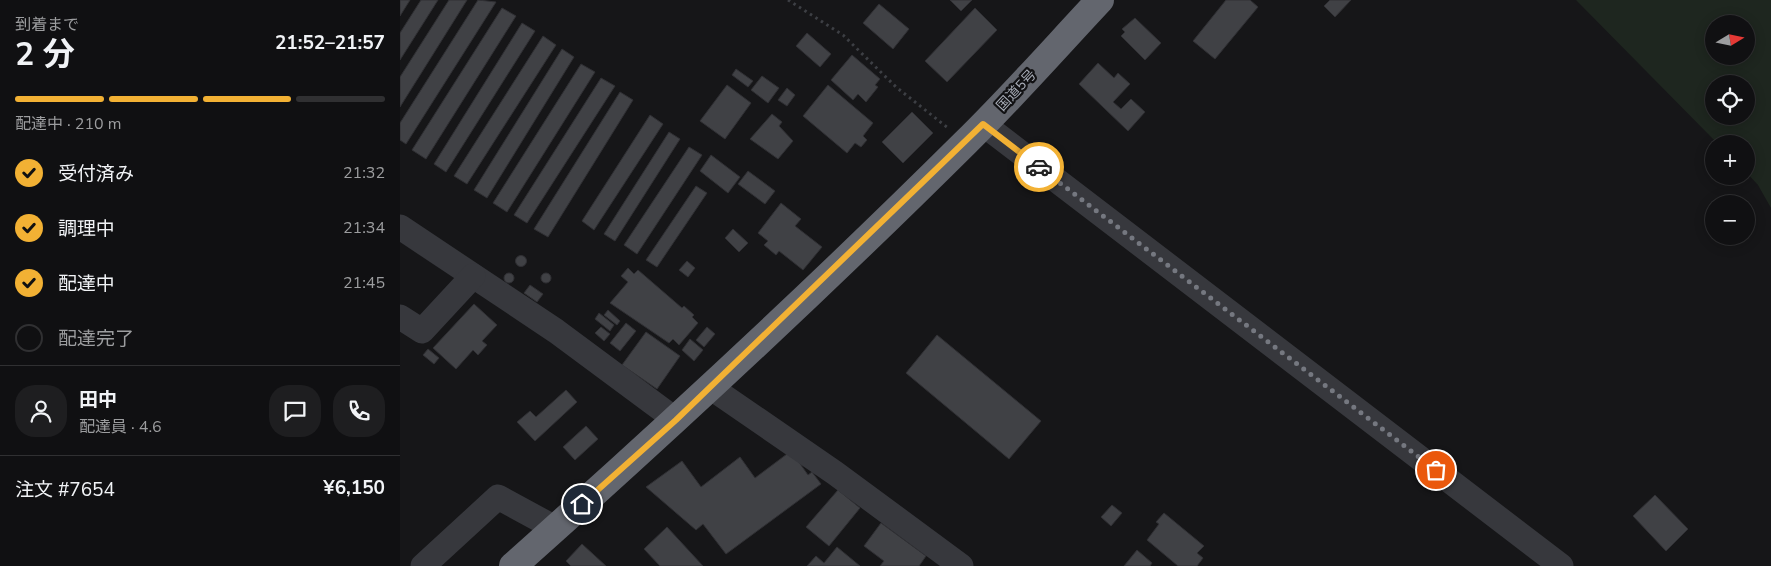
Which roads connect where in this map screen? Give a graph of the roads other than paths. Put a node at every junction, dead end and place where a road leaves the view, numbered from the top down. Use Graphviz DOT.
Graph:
graph roads {
  1 [pos="1100,0"];
  2 [pos="975,133"];
  3 [pos="400,227"];
  4 [pos="473,276"];
  5 [pos="400,317"];
  6 [pos="710,387"];
  7 [pos="676,420"];
  8 [pos="555,528"];
  9 [pos="423,566"];
  10 [pos="513,566"];
  11 [pos="961,566"];
  12 [pos="1561,566"];
  1 -- 2 [label="highway, 国道5号"];
  2 -- 6 [label="highway, 国道5号"];
  2 -- 12 [label="street"];
  3 -- 4 [label="street"];
  4 -- 5 [label="street"];
  4 -- 7 [label="street"];
  6 -- 7 [label="highway, 国道5号"];
  6 -- 11 [label="street"];
  7 -- 8 [label="highway, 国道5号"];
  8 -- 9 [label="street"];
  8 -- 10 [label="highway, 国道5号"];
}
